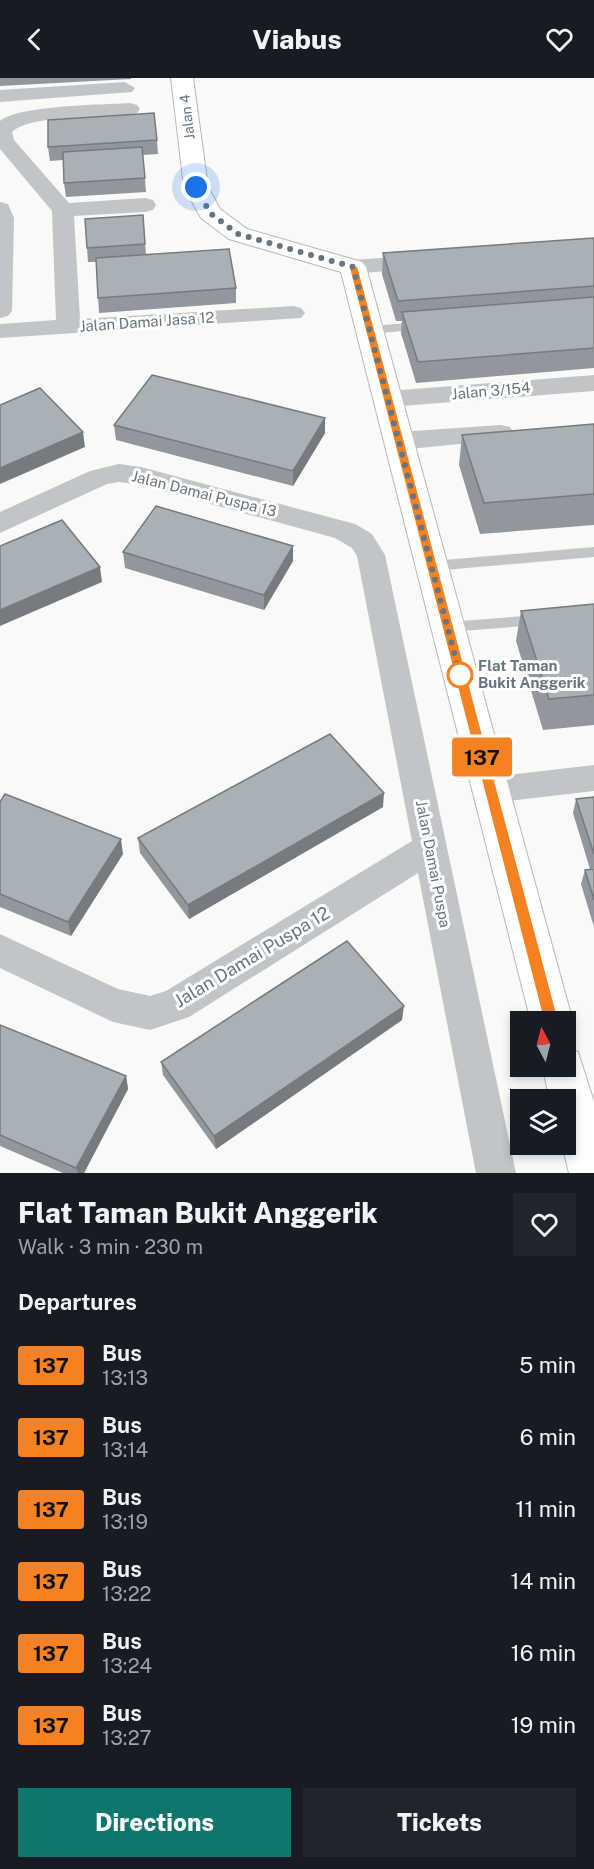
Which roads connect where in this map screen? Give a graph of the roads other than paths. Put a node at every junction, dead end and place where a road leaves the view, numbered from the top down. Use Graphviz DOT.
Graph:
graph roads {
  1 [pos="182,78"];
  2 [pos="0,96"];
  3 [pos="145,205"];
  4 [pos="63,210"];
  5 [pos="1,215"];
  6 [pos="445,260"];
  7 [pos="353,267"];
  8 [pos="0,311"];
  9 [pos="293,313"];
  10 [pos="429,326"];
  11 [pos="68,327"];
  12 [pos="370,330"];
  13 [pos="0,331"];
  14 [pos="594,382"];
  15 [pos="388,399"];
  16 [pos="525,431"];
  17 [pos="399,441"];
  18 [pos="0,523"];
  19 [pos="594,552"];
  20 [pos="371,555"];
  21 [pos="432,566"];
  22 [pos="549,619"];
  23 [pos="448,627"];
  24 [pos="594,778"];
  25 [pos="490,790"];
  26 [pos="429,848"];
  27 [pos="0,950"];
  28 [pos="549,1011"];
  29 [pos="566,1077"];
  30 [pos="496,1173"];
  31 [pos="591,1173"];
  1 -- 7 [label="street, Jalan 4"];
  2 -- 4 [label="street"];
  3 -- 4 [label="street"];
  4 -- 11 [label="street"];
  5 -- 8 [label="street"];
  6 -- 7 [label="street"];
  7 -- 12 [label="street"];
  9 -- 11 [label="street, Jalan Damai Jasa 12"];
  10 -- 12 [label="lane"];
  11 -- 13 [label="street, Jalan Damai Jasa 12"];
  12 -- 15 [label="street"];
  14 -- 15 [label="street, Jalan 3/154"];
  15 -- 17 [label="street"];
  16 -- 17 [label="street"];
  17 -- 21 [label="street"];
  18 -- 20 [label="street, Jalan Damai Puspa 13"];
  19 -- 21 [label="lane"];
  20 -- 26 [label="street, Jalan Damai Puspa"];
  21 -- 23 [label="street"];
  22 -- 23 [label="lane"];
  23 -- 25 [label="street"];
  24 -- 25 [label="street"];
  25 -- 28 [label="street"];
  26 -- 27 [label="street, Jalan Damai Puspa 12"];
  26 -- 30 [label="street, Jalan Damai Puspa"];
  29 -- 31 [label="street"];
}
